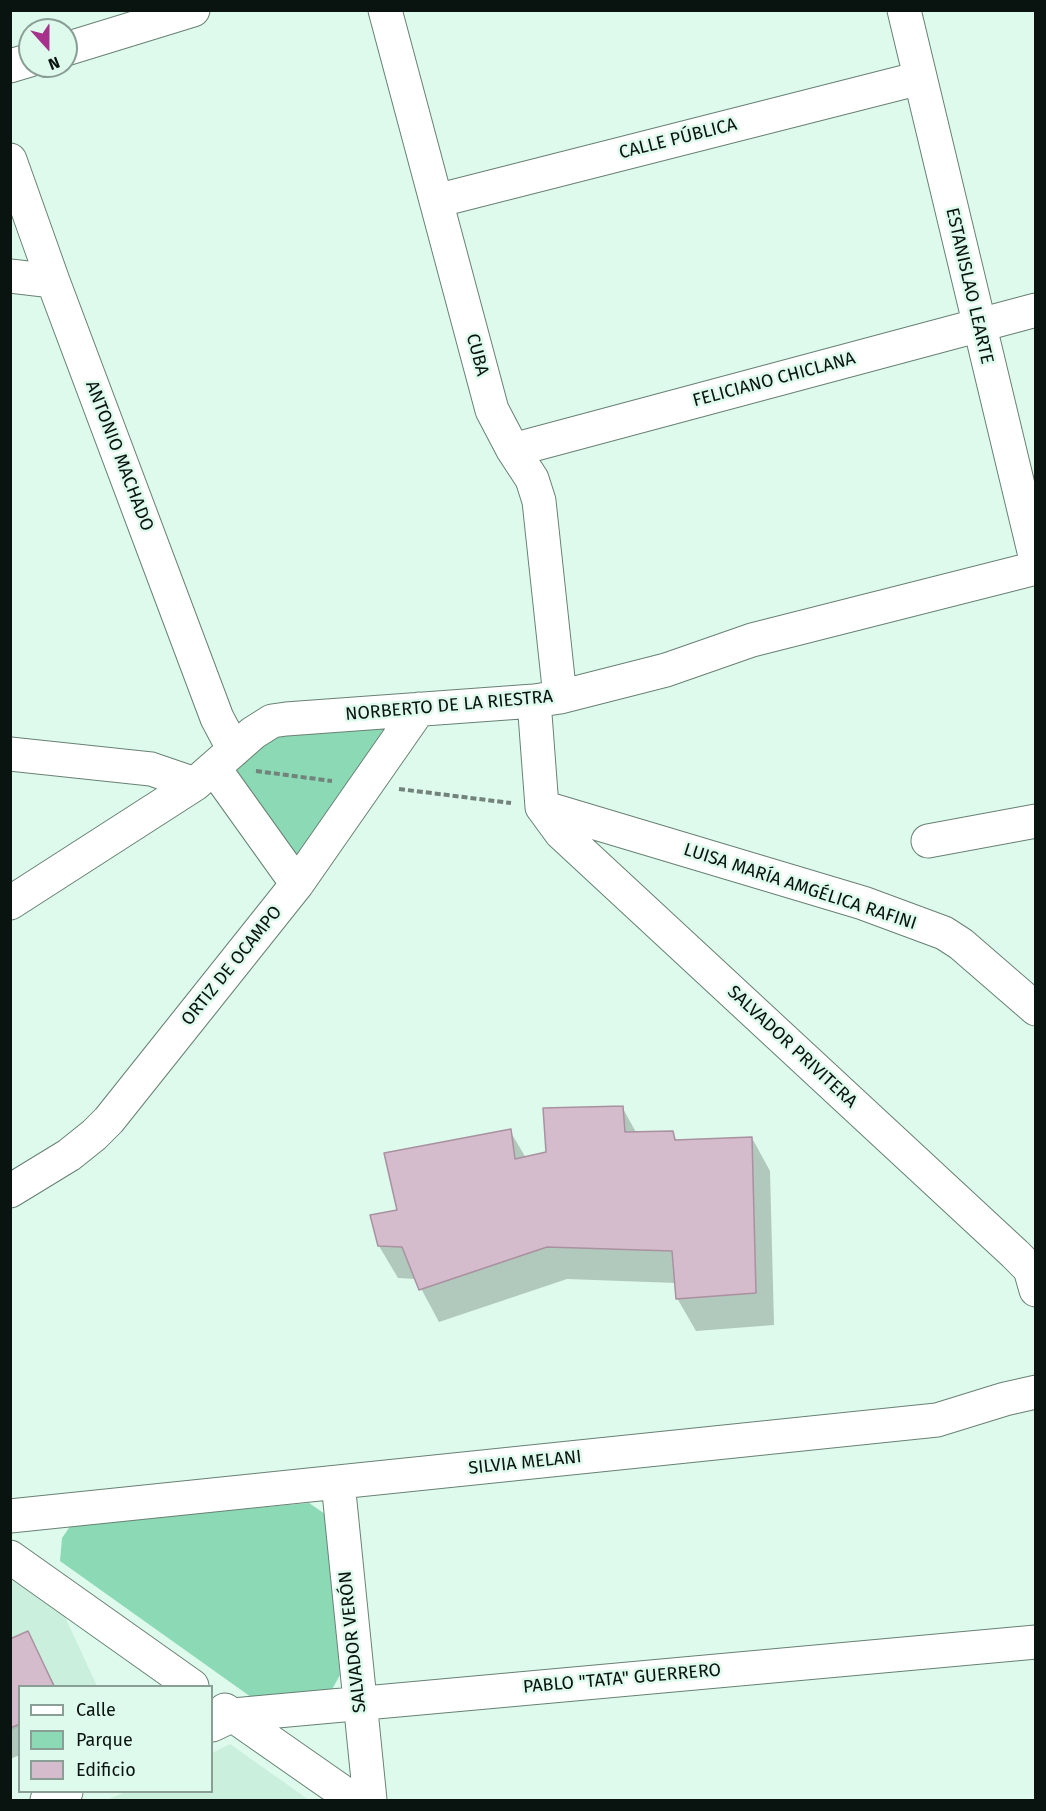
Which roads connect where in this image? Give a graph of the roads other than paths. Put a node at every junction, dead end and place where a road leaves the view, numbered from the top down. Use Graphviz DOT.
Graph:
graph roads {
  1 [pos="193,10"];
  2 [pos="385,10"];
  3 [pos="904,10"];
  4 [pos="78,45"];
  5 [pos="920,78"];
  6 [pos="10,160"];
  7 [pos="436,201"];
  8 [pos="10,276"];
  9 [pos="53,281"];
  10 [pos="1035,310"];
  11 [pos="978,325"];
  12 [pos="513,450"];
  13 [pos="1035,560"];
  14 [pos="1035,568"];
  15 [pos="547,699"];
  16 [pos="419,709"];
  17 [pos="10,754"];
  18 [pos="214,767"];
  19 [pos="542,807"];
  20 [pos="1035,821"];
  21 [pos="928,841"];
  22 [pos="297,884"];
  23 [pos="10,903"];
  24 [pos="1035,1009"];
  25 [pos="10,1191"];
  26 [pos="1035,1290"];
  27 [pos="1035,1392"];
  28 [pos="338,1482"];
  29 [pos="10,1516"];
  30 [pos="10,1557"];
  31 [pos="1035,1642"];
  32 [pos="191,1685"];
  33 [pos="359,1703"];
  34 [pos="219,1714"];
  35 [pos="62,1793"];
  36 [pos="47,1800"];
  37 [pos="354,1800"];
  38 [pos="370,1800"];
  1 -- 4 [label="street"];
  2 -- 7 [label="street, CUBA"];
  3 -- 5 [label="street, ESTANISLAO LEARTE"];
  5 -- 7 [label="street, CALLE PÚBLICA"];
  5 -- 11 [label="street, ESTANISLAO LEARTE"];
  6 -- 9 [label="street, ANTONIO MACHADO"];
  7 -- 12 [label="street, CUBA"];
  8 -- 9 [label="street"];
  9 -- 18 [label="street, ANTONIO MACHADO"];
  10 -- 11 [label="street, FELICIANO CHICLANA"];
  11 -- 12 [label="street, FELICIANO CHICLANA"];
  11 -- 13 [label="street, ESTANISLAO LEARTE"];
  12 -- 15 [label="street, CUBA"];
  14 -- 15 [label="street, NORBERTO DE LA RIESTRA"];
  15 -- 16 [label="street, NORBERTO DE LA RIESTRA"];
  15 -- 19 [label="street, CUBA"];
  16 -- 18 [label="street, NORBERTO DE LA RIESTRA"];
  16 -- 22 [label="street, ORTIZ DE OCAMPO"];
  17 -- 18 [label="street"];
  18 -- 22 [label="street, ANTONIO MACHADO"];
  18 -- 23 [label="street, NORBERTO DE LA RIESTRA"];
  19 -- 24 [label="street, LUISA MARÍA AMGÉLICA RAFINI"];
  19 -- 26 [label="street, SALVADOR PRIVITERA"];
  20 -- 21 [label="street"];
  22 -- 25 [label="street, ORTIZ DE OCAMPO"];
  27 -- 28 [label="street, SILVIA MELANI"];
  28 -- 29 [label="street, SILVIA MELANI"];
  28 -- 33 [label="street, SALVADOR VERÓN"];
  30 -- 32 [label="street"];
  31 -- 33 [label="street, PABLO \"TATA\" GUERRERO"];
  33 -- 34 [label="street, PABLO \"TATA\" GUERRERO"];
  33 -- 38 [label="street, SALVADOR VERÓN"];
  34 -- 37 [label="street"];
  35 -- 36 [label="street"];
}
